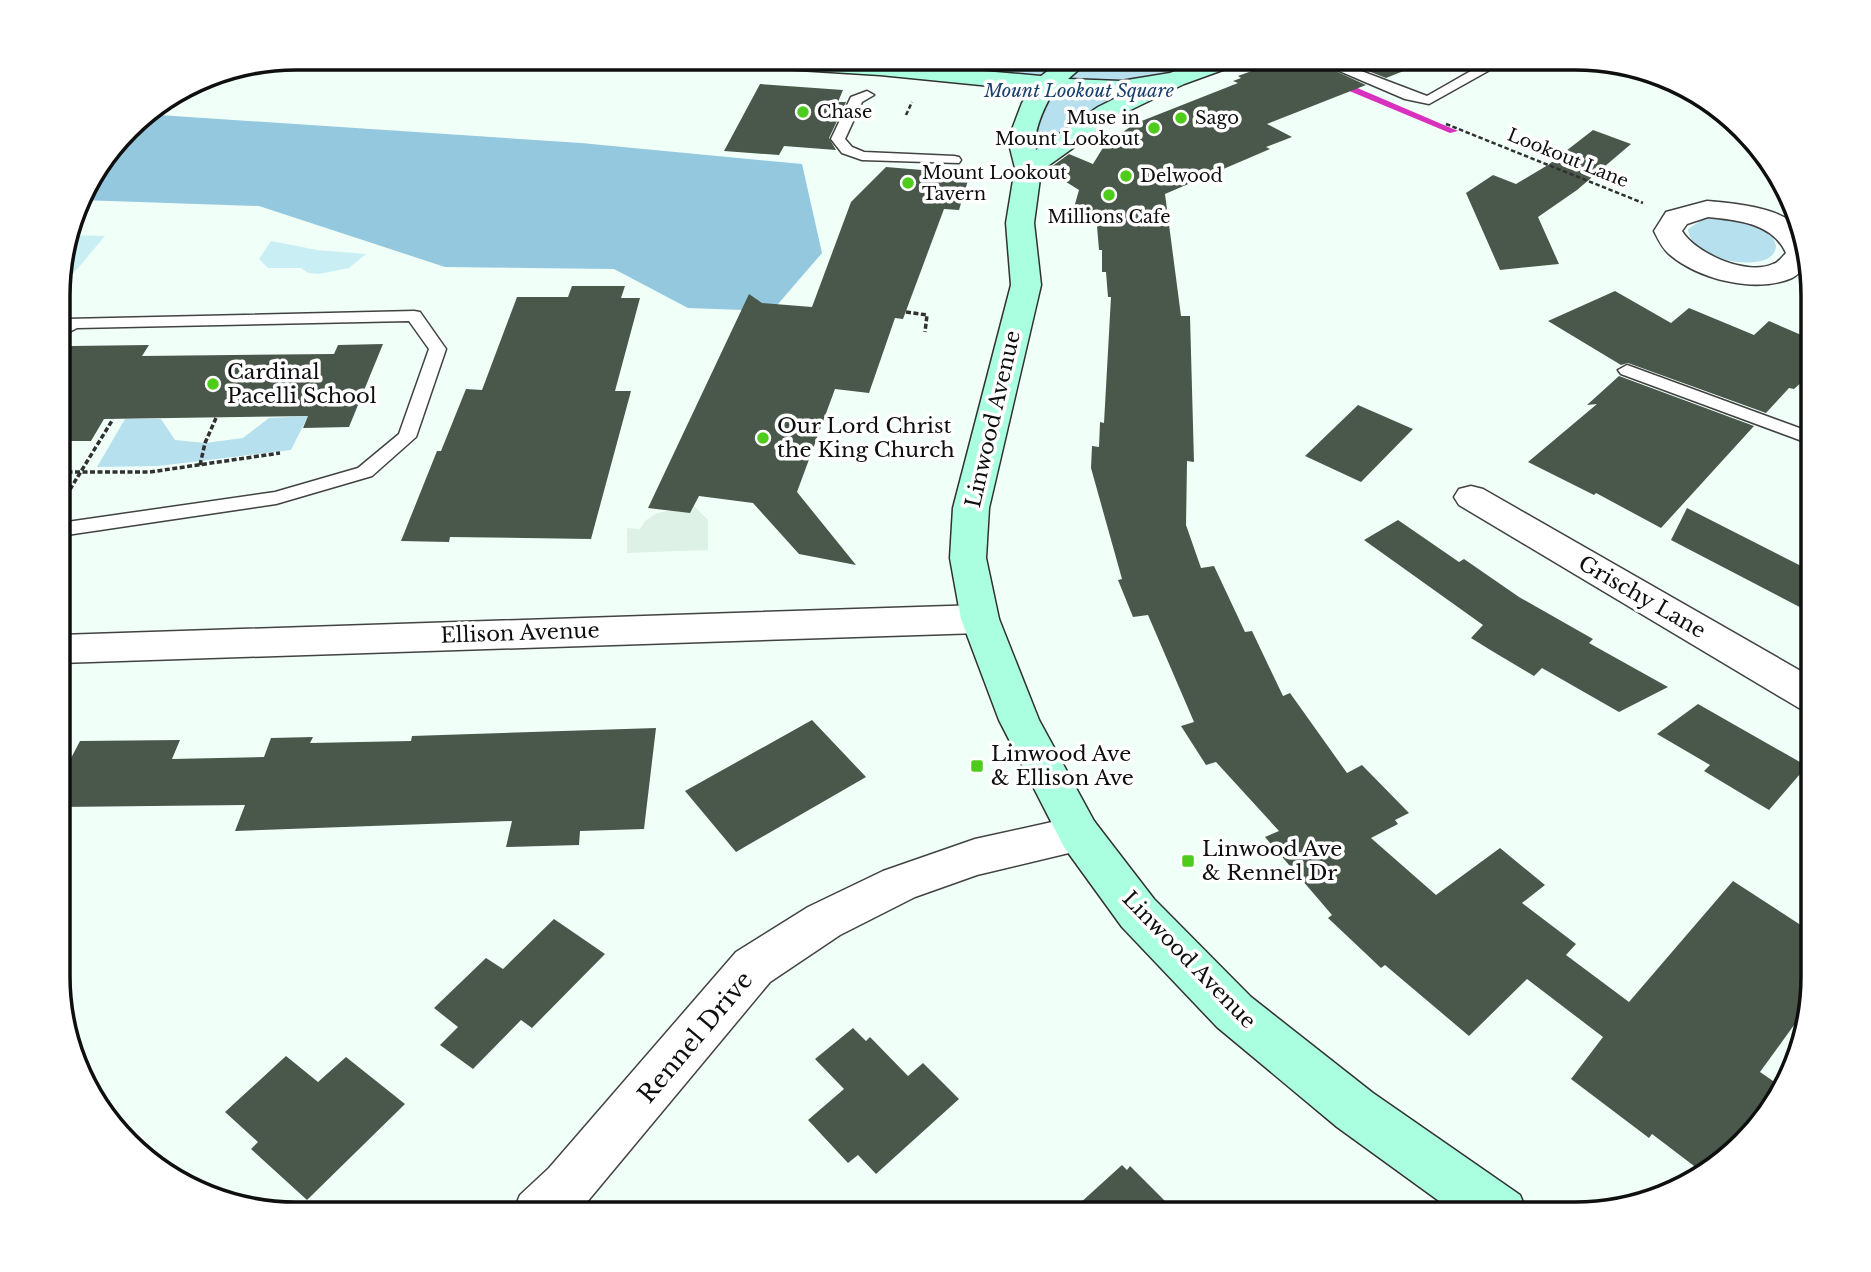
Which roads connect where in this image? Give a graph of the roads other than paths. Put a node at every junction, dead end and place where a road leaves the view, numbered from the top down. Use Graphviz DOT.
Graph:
graph roads {
  1 [pos="931,70"];
  2 [pos="1064,70"];
  3 [pos="1124,70"];
  4 [pos="1200,70"];
  5 [pos="1345,70"];
  6 [pos="1481,71"];
  7 [pos="1175,79"];
  8 [pos="1046,84"];
  9 [pos="867,94"];
  10 [pos="954,160"];
  11 [pos="1028,168"];
  12 [pos="70,327"];
  13 [pos="1628,370"];
  14 [pos="1801,435"];
  15 [pos="1471,497"];
  16 [pos="70,529"];
  17 [pos="980,619"];
  18 [pos="70,649"];
  19 [pos="1801,690"];
  20 [pos="1079,834"];
  21 [pos="551,1202"];
  22 [pos="1484,1202"];
  1 -- 8 [label="main road"];
  2 -- 8 [label="main road, Linwood Avenue"];
  3 -- 7 [label="main road"];
  4 -- 7 [label="main road"];
  5 -- 6 [label="lane"];
  7 -- 8 [label="main road"];
  7 -- 11 [label="main road"];
  8 -- 11 [label="main road, Linwood Avenue"];
  9 -- 10 [label="lane"];
  11 -- 17 [label="main road, Linwood Avenue"];
  12 -- 16 [label="lane"];
  13 -- 14 [label="lane"];
  15 -- 19 [label="street, Grischy Lane"];
  17 -- 18 [label="street, Ellison Avenue"];
  17 -- 20 [label="main road, Linwood Avenue"];
  20 -- 21 [label="street, Rennel Drive"];
  20 -- 22 [label="main road, Linwood Avenue"];
}
